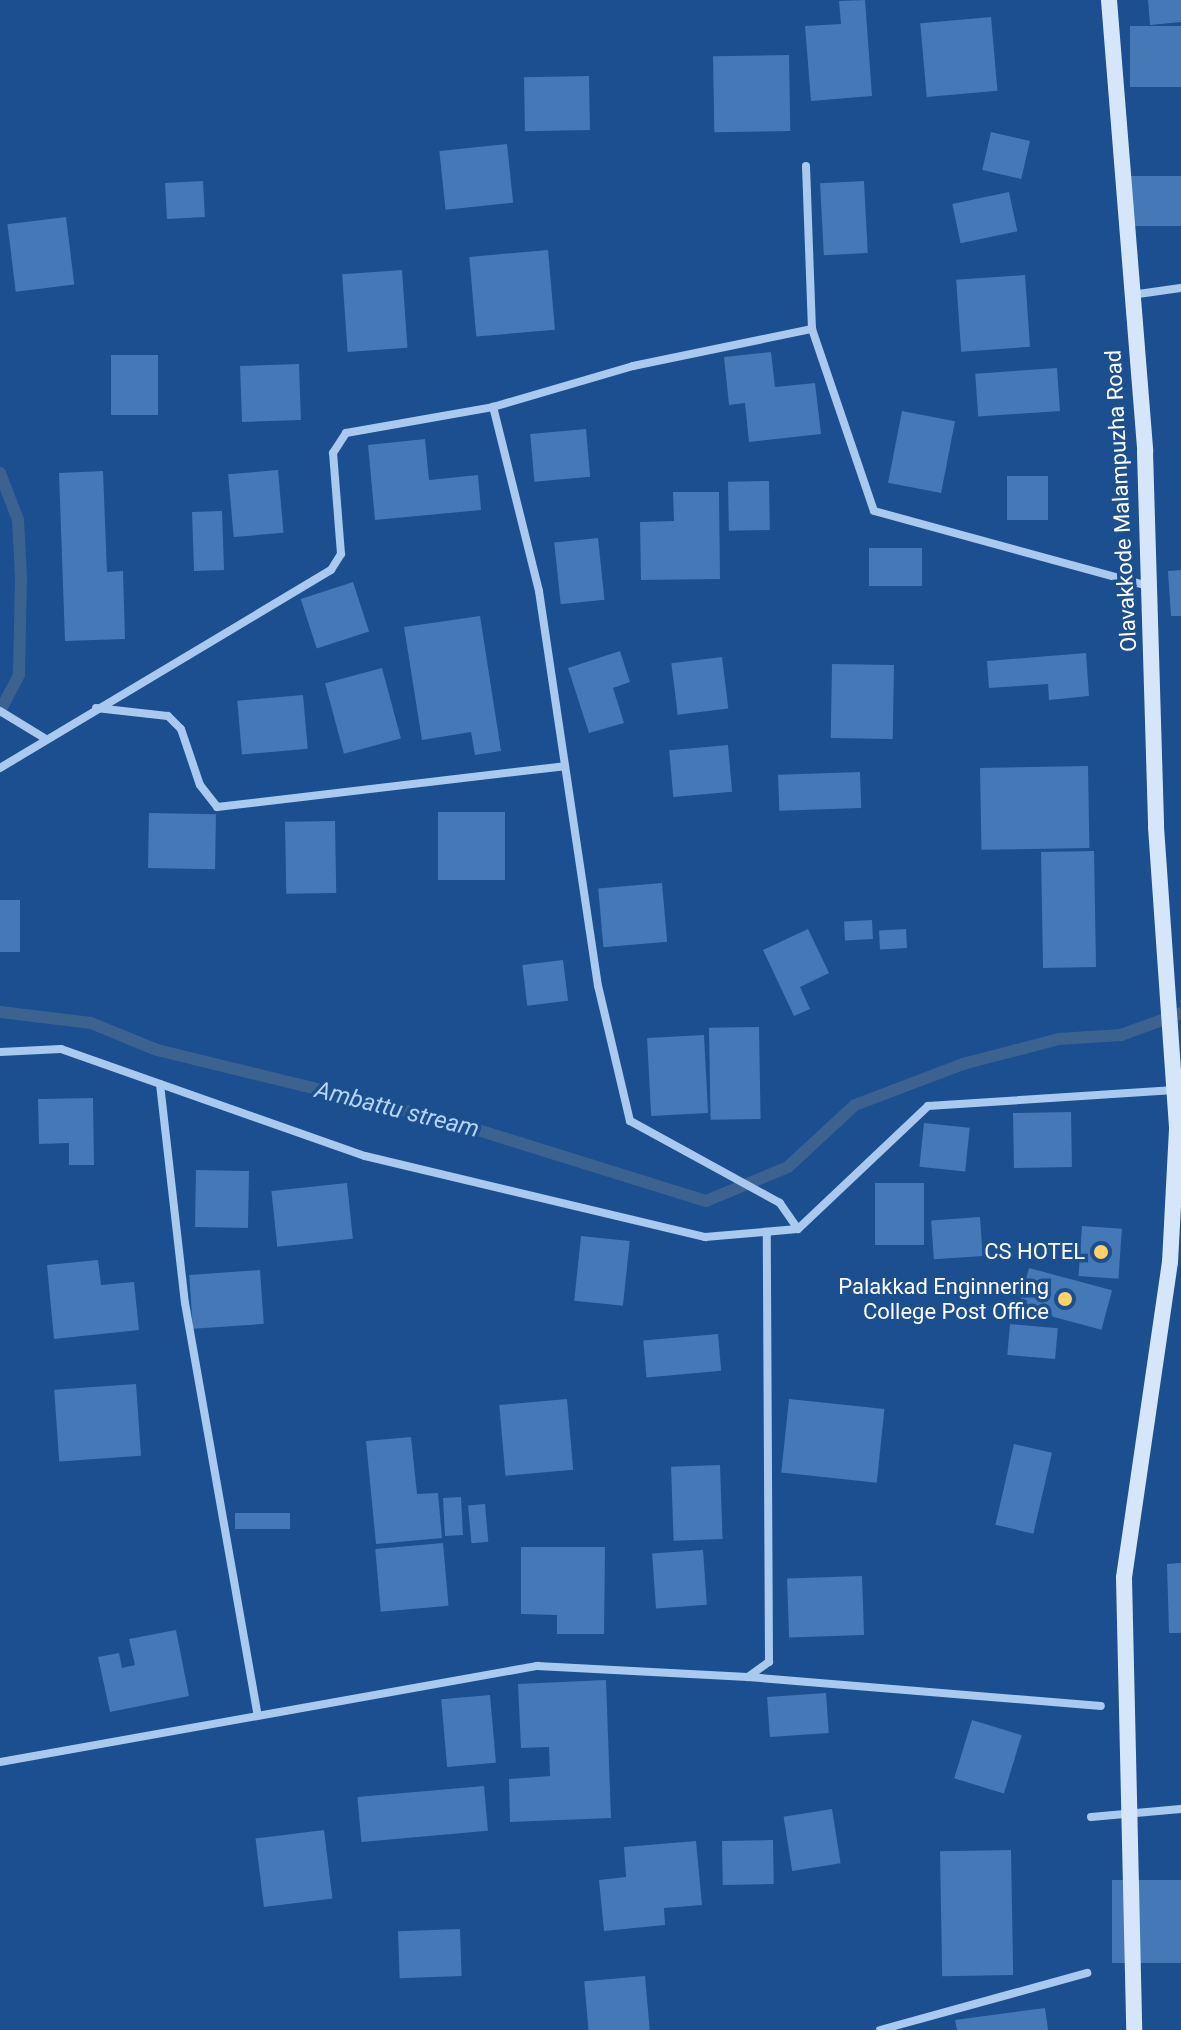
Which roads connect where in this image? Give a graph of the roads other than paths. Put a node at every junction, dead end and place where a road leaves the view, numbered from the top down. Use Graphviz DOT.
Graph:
graph roads {
  1 [pos="1109,0"];
  2 [pos="806,166"];
  3 [pos="1181,288"];
  4 [pos="1131,295"];
  5 [pos="812,329"];
  6 [pos="493,407"];
  7 [pos="1149,586"];
  8 [pos="95,708"];
  9 [pos="0,711"];
  10 [pos="46,739"];
  11 [pos="565,766"];
  12 [pos="0,768"];
  13 [pos="0,1052"];
  14 [pos="160,1084"];
  15 [pos="1175,1090"];
  16 [pos="1177,1227"];
  17 [pos="798,1229"];
  18 [pos="767,1232"];
  19 [pos="748,1677"];
  20 [pos="1101,1706"];
  21 [pos="257,1712"];
  22 [pos="0,1762"];
  23 [pos="1181,1809"];
  24 [pos="1091,1817"];
  25 [pos="1087,1973"];
  26 [pos="880,2030"];
  27 [pos="1134,2030"];
  1 -- 4 [label="main road, Olavakkode Malampuzha Road"];
  2 -- 5 [label="street"];
  3 -- 4 [label="street"];
  4 -- 7 [label="main road, Olavakkode Malampuzha Road"];
  5 -- 6 [label="street"];
  5 -- 7 [label="street"];
  6 -- 8 [label="street"];
  6 -- 11 [label="street"];
  7 -- 15 [label="main road, Olavakkode Malampuzha Road"];
  8 -- 10 [label="street"];
  8 -- 11 [label="street"];
  9 -- 10 [label="street"];
  10 -- 12 [label="street"];
  11 -- 17 [label="street"];
  13 -- 14 [label="street"];
  14 -- 18 [label="street"];
  14 -- 21 [label="street"];
  15 -- 16 [label="main road, Olavakkode Malampuzha Road"];
  15 -- 17 [label="street"];
  16 -- 27 [label="main road, Olavakkode Malampuzha Road, bridge"];
  17 -- 18 [label="street"];
  18 -- 19 [label="street"];
  19 -- 20 [label="street"];
  19 -- 21 [label="street"];
  21 -- 22 [label="street"];
  23 -- 24 [label="street"];
  25 -- 26 [label="street"];
}
